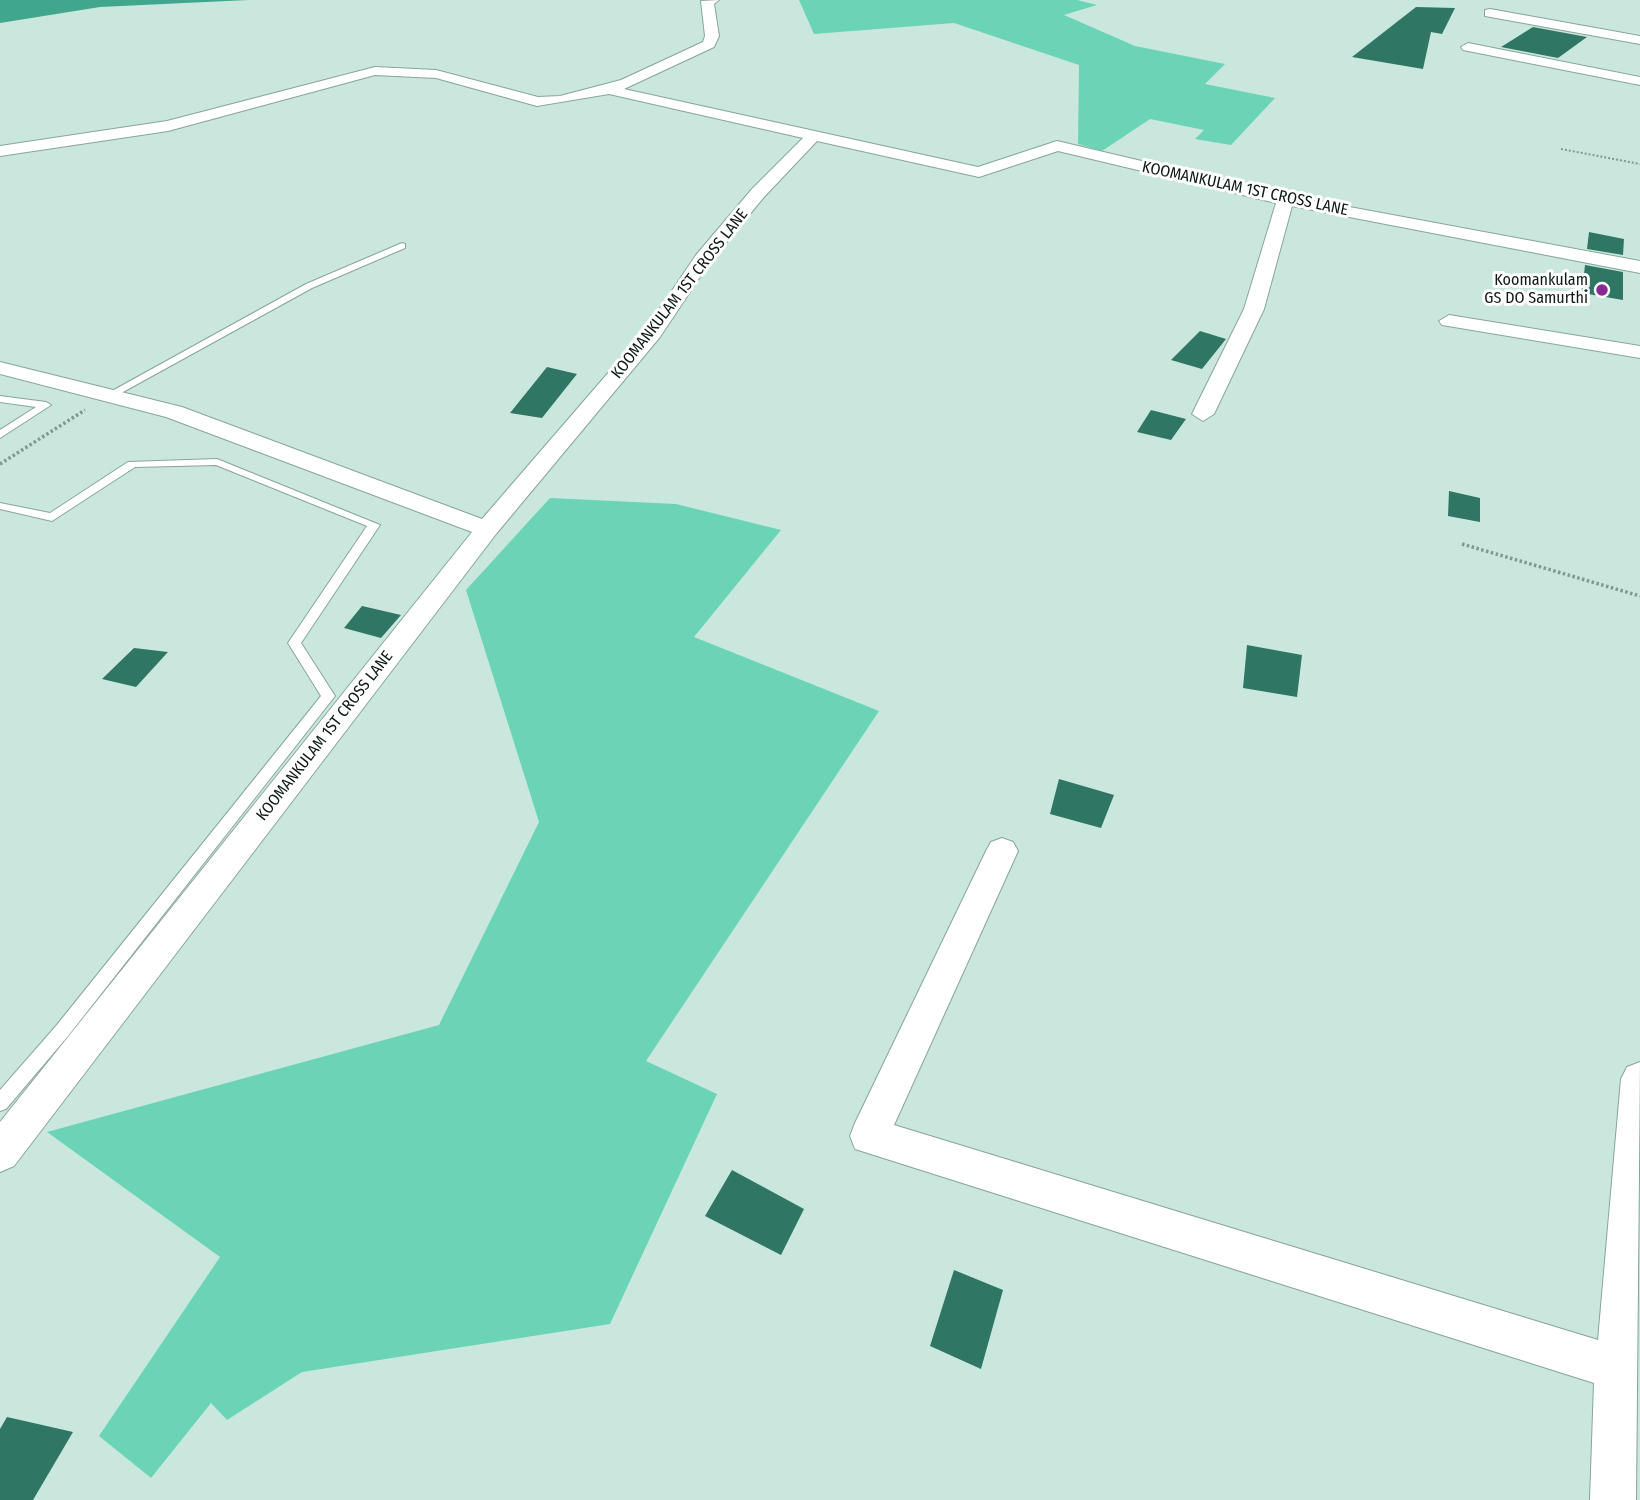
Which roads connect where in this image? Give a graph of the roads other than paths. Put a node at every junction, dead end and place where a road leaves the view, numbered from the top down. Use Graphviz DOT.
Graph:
graph roads {
  1 [pos="713,0"];
  2 [pos="1490,13"];
  3 [pos="1640,40"];
  4 [pos="1468,47"];
  5 [pos="1640,81"];
  6 [pos="609,90"];
  7 [pos="814,136"];
  8 [pos="0,151"];
  9 [pos="1285,200"];
  10 [pos="402,246"];
  11 [pos="1640,267"];
  12 [pos="1449,321"];
  13 [pos="1640,352"];
  14 [pos="0,368"];
  15 [pos="108,396"];
  16 [pos="0,399"];
  17 [pos="1203,414"];
  18 [pos="0,435"];
  19 [pos="0,506"];
  20 [pos="487,529"];
  21 [pos="1002,851"];
  22 [pos="1640,1079"];
  23 [pos="0,1103"];
  24 [pos="0,1153"];
  25 [pos="1617,1368"];
  26 [pos="1613,1500"];
  1 -- 6 [label="street"];
  2 -- 3 [label="street"];
  4 -- 5 [label="street"];
  6 -- 7 [label="street"];
  6 -- 8 [label="street"];
  7 -- 9 [label="street, KOOMANKULAM 1ST CROSS LANE"];
  7 -- 20 [label="street, KOOMANKULAM 1ST CROSS LANE"];
  9 -- 11 [label="street, KOOMANKULAM 1ST CROSS LANE"];
  9 -- 17 [label="street"];
  10 -- 15 [label="lane"];
  12 -- 13 [label="street"];
  14 -- 15 [label="street"];
  15 -- 20 [label="street"];
  16 -- 18 [label="lane"];
  19 -- 23 [label="lane"];
  20 -- 24 [label="street, KOOMANKULAM 1ST CROSS LANE"];
  21 -- 25 [label="street"];
  22 -- 25 [label="street"];
  25 -- 26 [label="street"];
}
